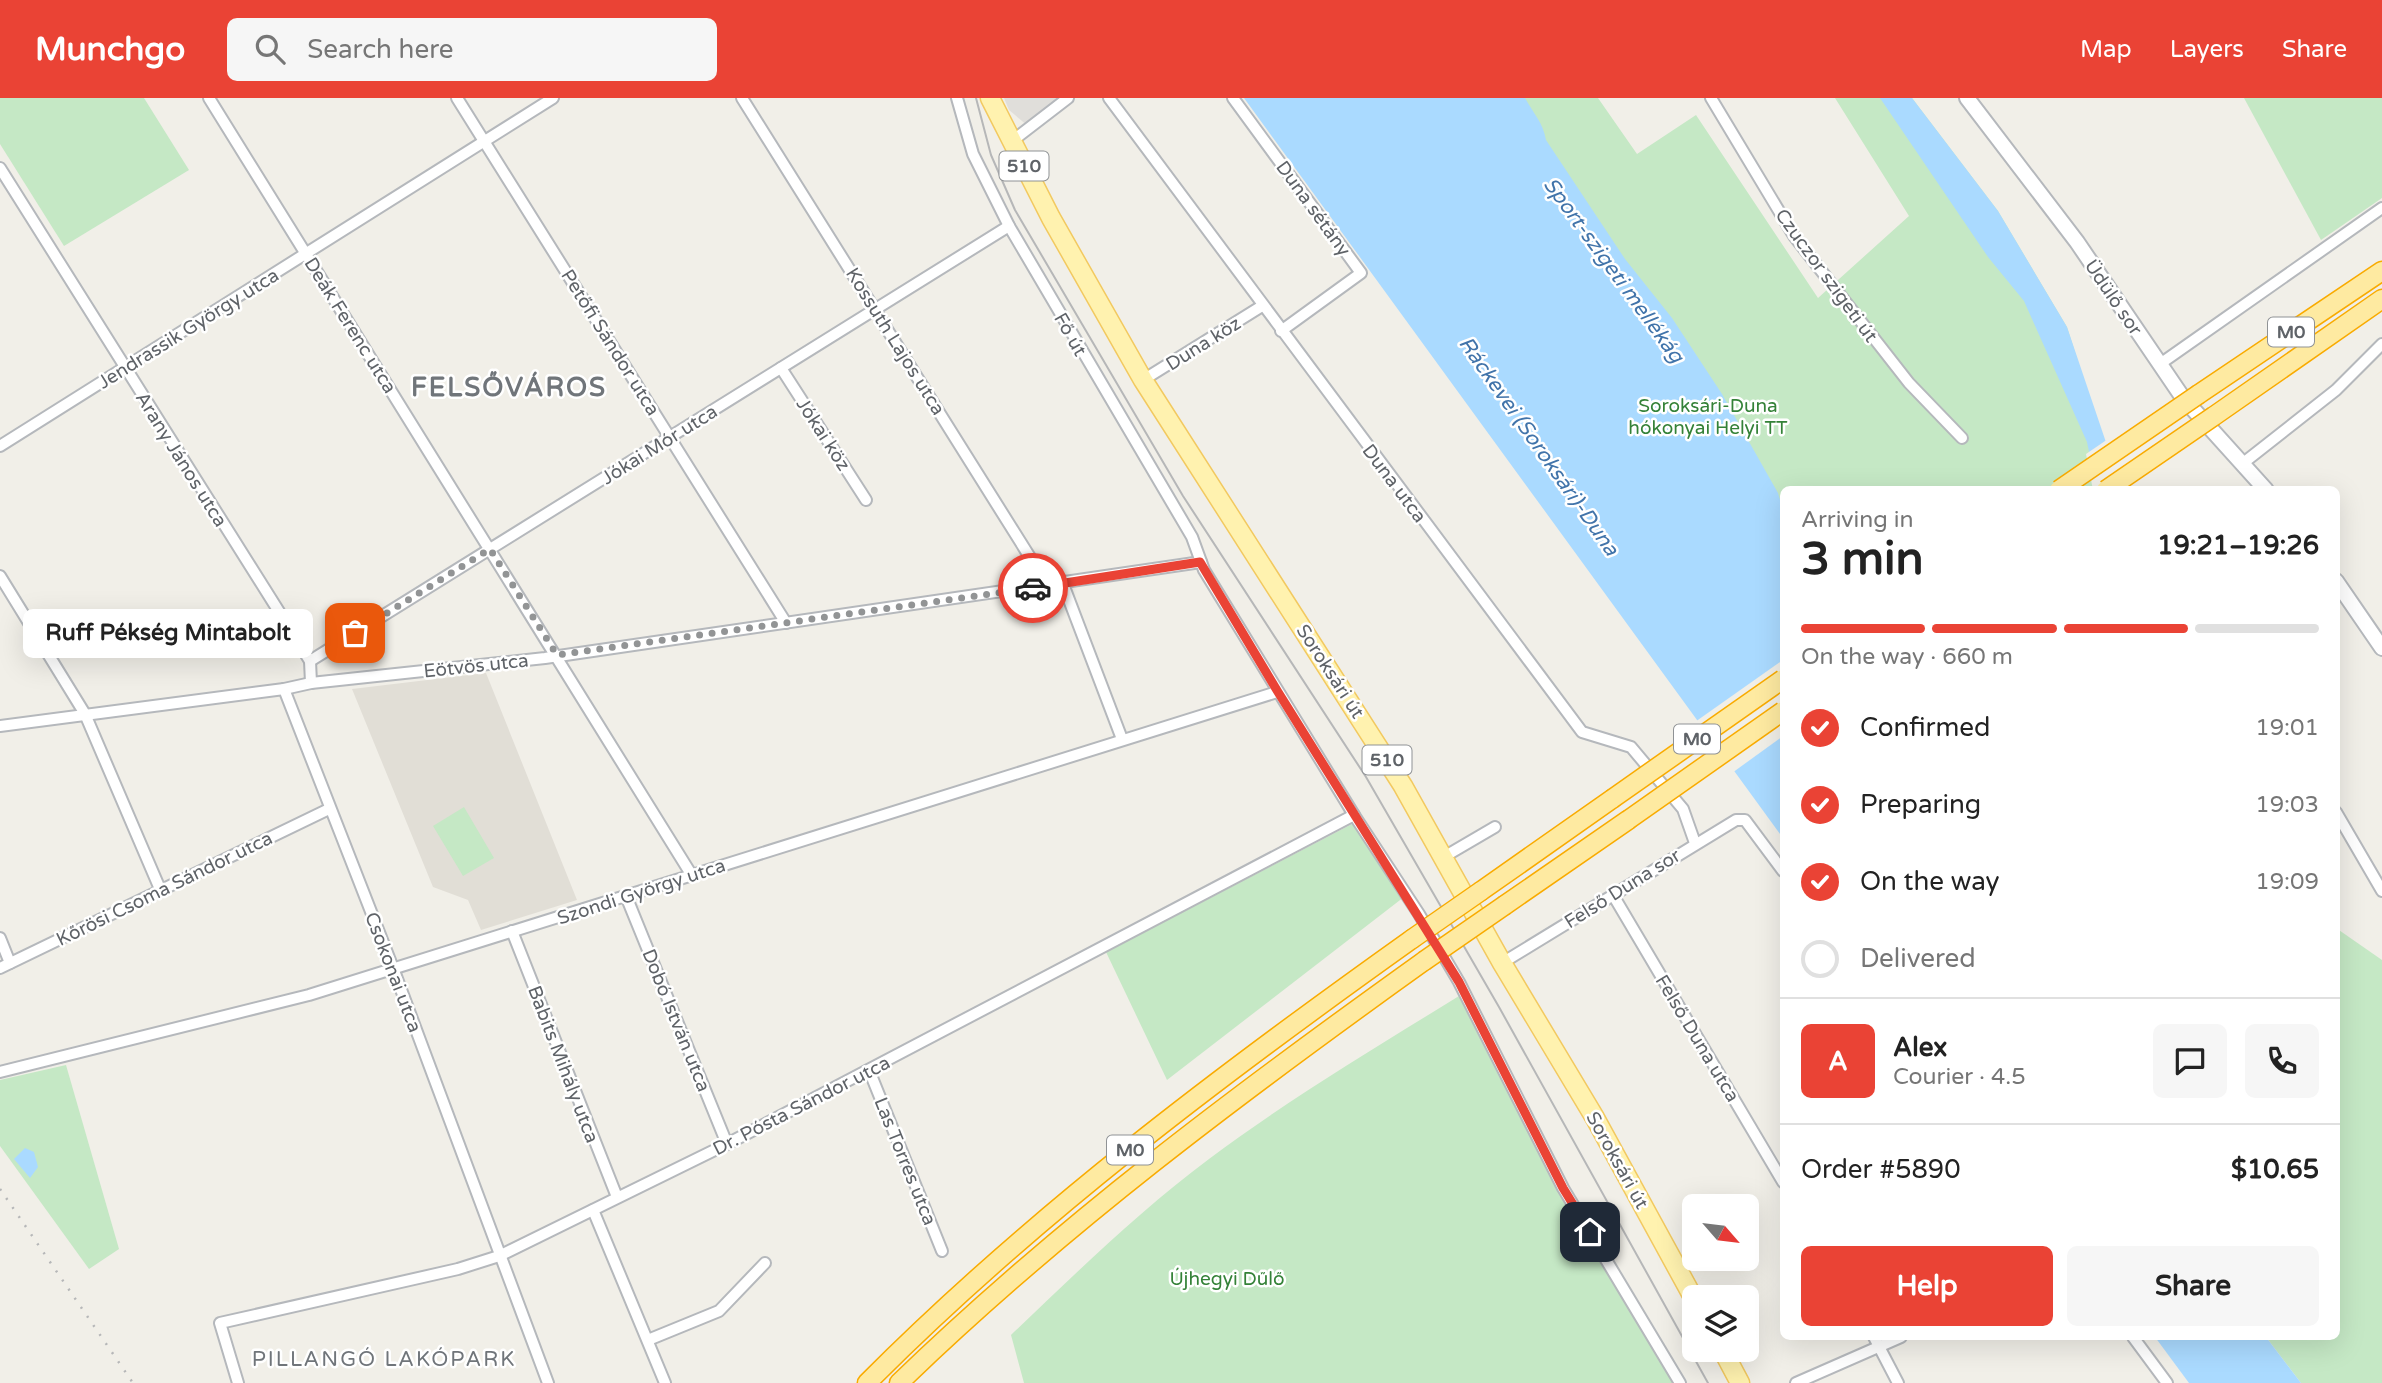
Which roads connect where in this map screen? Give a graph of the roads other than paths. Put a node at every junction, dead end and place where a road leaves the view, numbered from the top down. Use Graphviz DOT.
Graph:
graph roads {
  1 [pos="209,98"];
  2 [pos="457,98"];
  3 [pos="553,98"];
  4 [pos="742,98"];
  5 [pos="957,98"];
  6 [pos="990,98"];
  7 [pos="998,98"];
  8 [pos="1068,98"];
  9 [pos="1109,98"];
  10 [pos="1233,98"];
  11 [pos="1711,98"];
  12 [pos="1967,98"];
  13 [pos="1016,138"];
  14 [pos="483,141"];
  15 [pos="0,168"];
  16 [pos="2382,208"];
  17 [pos="1009,226"];
  18 [pos="1061,233"];
  19 [pos="306,253"];
  20 [pos="2382,271"];
  21 [pos="2382,299"];
  22 [pos="1262,306"];
  23 [pos="876,309"];
  24 [pos="1281,331"];
  25 [pos="2382,344"];
  26 [pos="2160,364"];
  27 [pos="125,368"];
  28 [pos="782,368"];
  29 [pos="1143,380"];
  30 [pos="670,437"];
  31 [pos="1962,438"];
  32 [pos="0,446"];
  33 [pos="2242,464"];
  34 [pos="2065,486"];
  35 [pos="2112,486"];
  36 [pos="2262,486"];
  37 [pos="866,500"];
  38 [pos="490,549"];
  39 [pos="1200,562"];
  40 [pos="0,576"];
  41 [pos="1063,584"];
  42 [pos="1048,586"];
  43 [pos="2340,587"];
  44 [pos="786,623"];
  45 [pos="2382,648"];
  46 [pos="557,655"];
  47 [pos="310,661"];
  48 [pos="1780,681"];
  49 [pos="311,682"];
  50 [pos="284,690"];
  51 [pos="1278,692"];
  52 [pos="1780,713"];
  53 [pos="85,714"];
  54 [pos="0,726"];
  55 [pos="1122,739"];
  56 [pos="329,809"];
  57 [pos="1354,815"];
  58 [pos="2340,819"];
  59 [pos="1495,827"];
  60 [pos="1695,843"];
  61 [pos="1442,858"];
  62 [pos="1780,867"];
  63 [pos="691,874"];
  64 [pos="160,889"];
  65 [pos="2382,891"];
  66 [pos="1613,895"];
  67 [pos="626,896"];
  68 [pos="512,931"];
  69 [pos="0,938"];
  70 [pos="1502,963"];
  71 [pos="5,965"];
  72 [pos="393,968"];
  73 [pos="869,1070"];
  74 [pos="0,1072"];
  75 [pos="727,1144"];
  76 [pos="1780,1177"];
  77 [pos="617,1198"];
  78 [pos="593,1210"];
  79 [pos="942,1251"];
  80 [pos="499,1256"];
  81 [pos="765,1263"];
  82 [pos="1687,1285"];
  83 [pos="648,1340"];
  84 [pos="2135,1340"];
  85 [pos="1877,1342"];
  86 [pos="1729,1362"];
  87 [pos="238,1383"];
  88 [pos="546,1383"];
  89 [pos="665,1383"];
  90 [pos="867,1383"];
  91 [pos="899,1383"];
  92 [pos="1680,1383"];
  93 [pos="1740,1383"];
  94 [pos="1796,1383"];
  95 [pos="1898,1383"];
  96 [pos="2167,1383"];
  1 -- 19 [label="street, Deák Ferenc utca"];
  2 -- 14 [label="street, Petőfi Sándor utca"];
  3 -- 14 [label="street, Jendrassik György utca"];
  4 -- 23 [label="street, Kossuth Lajos utca"];
  5 -- 17 [label="street, Fő út"];
  6 -- 18 [label="main road, 510"];
  7 -- 13 [label="main road, 510"];
  8 -- 13 [label="street"];
  9 -- 22 [label="street, Duna utca"];
  10 -- 24 [label="street, Duna sétány"];
  11 -- 31 [label="street, Czuczor szigeti út"];
  12 -- 26 [label="street, Üdülő sor"];
  13 -- 18 [label="main road, 510"];
  14 -- 19 [label="street, Jendrassik György utca"];
  14 -- 30 [label="street, Petőfi Sándor utca"];
  15 -- 27 [label="street, Arany János utca"];
  16 -- 26 [label="street"];
  17 -- 23 [label="street, Jókai Mór utca"];
  17 -- 39 [label="street, Fő út"];
  18 -- 29 [label="main road, Soroksári út / 510"];
  19 -- 27 [label="street, Jendrassik György utca"];
  19 -- 38 [label="street, Deák Ferenc utca"];
  20 -- 34 [label="highway, M0, bridge"];
  21 -- 35 [label="highway, M0, bridge"];
  22 -- 24 [label="street, Duna utca"];
  22 -- 29 [label="street, Duna köz"];
  23 -- 28 [label="street, Jókai Mór utca"];
  23 -- 42 [label="street, Kossuth Lajos utca"];
  24 -- 60 [label="street, Duna utca"];
  25 -- 33 [label="street"];
  26 -- 33 [label="street, Üdülő sor"];
  27 -- 32 [label="street, Jendrassik György utca"];
  27 -- 47 [label="street, Arany János utca"];
  28 -- 30 [label="street, Jókai Mór utca"];
  28 -- 37 [label="street, Jókai köz"];
  29 -- 61 [label="main road, Soroksári út / 510"];
  30 -- 38 [label="street, Jókai Mór utca"];
  30 -- 44 [label="street, Petőfi Sándor utca"];
  33 -- 36 [label="street, Üdülő sor"];
  38 -- 46 [label="street, Deák Ferenc utca"];
  38 -- 47 [label="street, Jókai Mór utca"];
  39 -- 41 [label="street, Eötvös utca"];
  39 -- 51 [label="street, Fő út"];
  40 -- 53 [label="street"];
  41 -- 42 [label="street, Eötvös utca"];
  41 -- 55 [label="street"];
  42 -- 44 [label="street, Eötvös utca"];
  43 -- 45 [label="street"];
  44 -- 46 [label="street, Eötvös utca"];
  46 -- 49 [label="street, Eötvös utca"];
  46 -- 63 [label="street, Deák Ferenc utca"];
  47 -- 49 [label="street, Arany János utca"];
  48 -- 90 [label="highway, M0, bridge"];
  49 -- 50 [label="street, Eötvös utca"];
  50 -- 53 [label="street, Eötvös utca"];
  50 -- 56 [label="street, Csokonai utca"];
  51 -- 55 [label="street, Szondi György utca"];
  51 -- 57 [label="street, Fő út"];
  52 -- 91 [label="highway, M0, bridge"];
  53 -- 54 [label="street, Eötvös utca"];
  53 -- 64 [label="street"];
  55 -- 63 [label="street, Szondi György utca"];
  56 -- 64 [label="street, Kőrösi Csoma Sándor utca"];
  56 -- 72 [label="street, Csokonai utca"];
  57 -- 73 [label="street, Dr. Pósta Sándor utca"];
  57 -- 92 [label="street, Fő út"];
  58 -- 65 [label="street"];
  59 -- 61 [label="street"];
  60 -- 62 [label="street, Felső Duna sor"];
  60 -- 66 [label="street, Felső Duna sor"];
  61 -- 70 [label="main road, Soroksári út / 510"];
  63 -- 67 [label="street, Szondi György utca"];
  64 -- 71 [label="street, Kőrösi Csoma Sándor utca"];
  66 -- 70 [label="street, Felső Duna sor"];
  66 -- 76 [label="street, Felső Duna utca"];
  67 -- 68 [label="street, Szondi György utca"];
  67 -- 75 [label="street, Dobó István utca"];
  68 -- 72 [label="street, Szondi György utca"];
  68 -- 77 [label="street, Babits Mihály utca"];
  69 -- 71 [label="street"];
  70 -- 82 [label="main road, Soroksári út / 510"];
  72 -- 74 [label="street, Szondi György utca"];
  72 -- 80 [label="street, Csokonai utca"];
  73 -- 75 [label="street, Dr. Pósta Sándor utca"];
  73 -- 79 [label="street, Las Torres utca"];
  75 -- 77 [label="street, Dr. Pósta Sándor utca"];
  77 -- 78 [label="street, Dr. Pósta Sándor utca"];
  78 -- 80 [label="street, Dr. Pósta Sándor utca"];
  78 -- 83 [label="street"];
  80 -- 87 [label="street, Dr. Pósta Sándor utca"];
  80 -- 88 [label="street, Csokonai utca"];
  81 -- 83 [label="street"];
  83 -- 89 [label="street"];
  84 -- 96 [label="street"];
  85 -- 94 [label="street"];
  85 -- 95 [label="street"];
  86 -- 93 [label="main road"];
}
